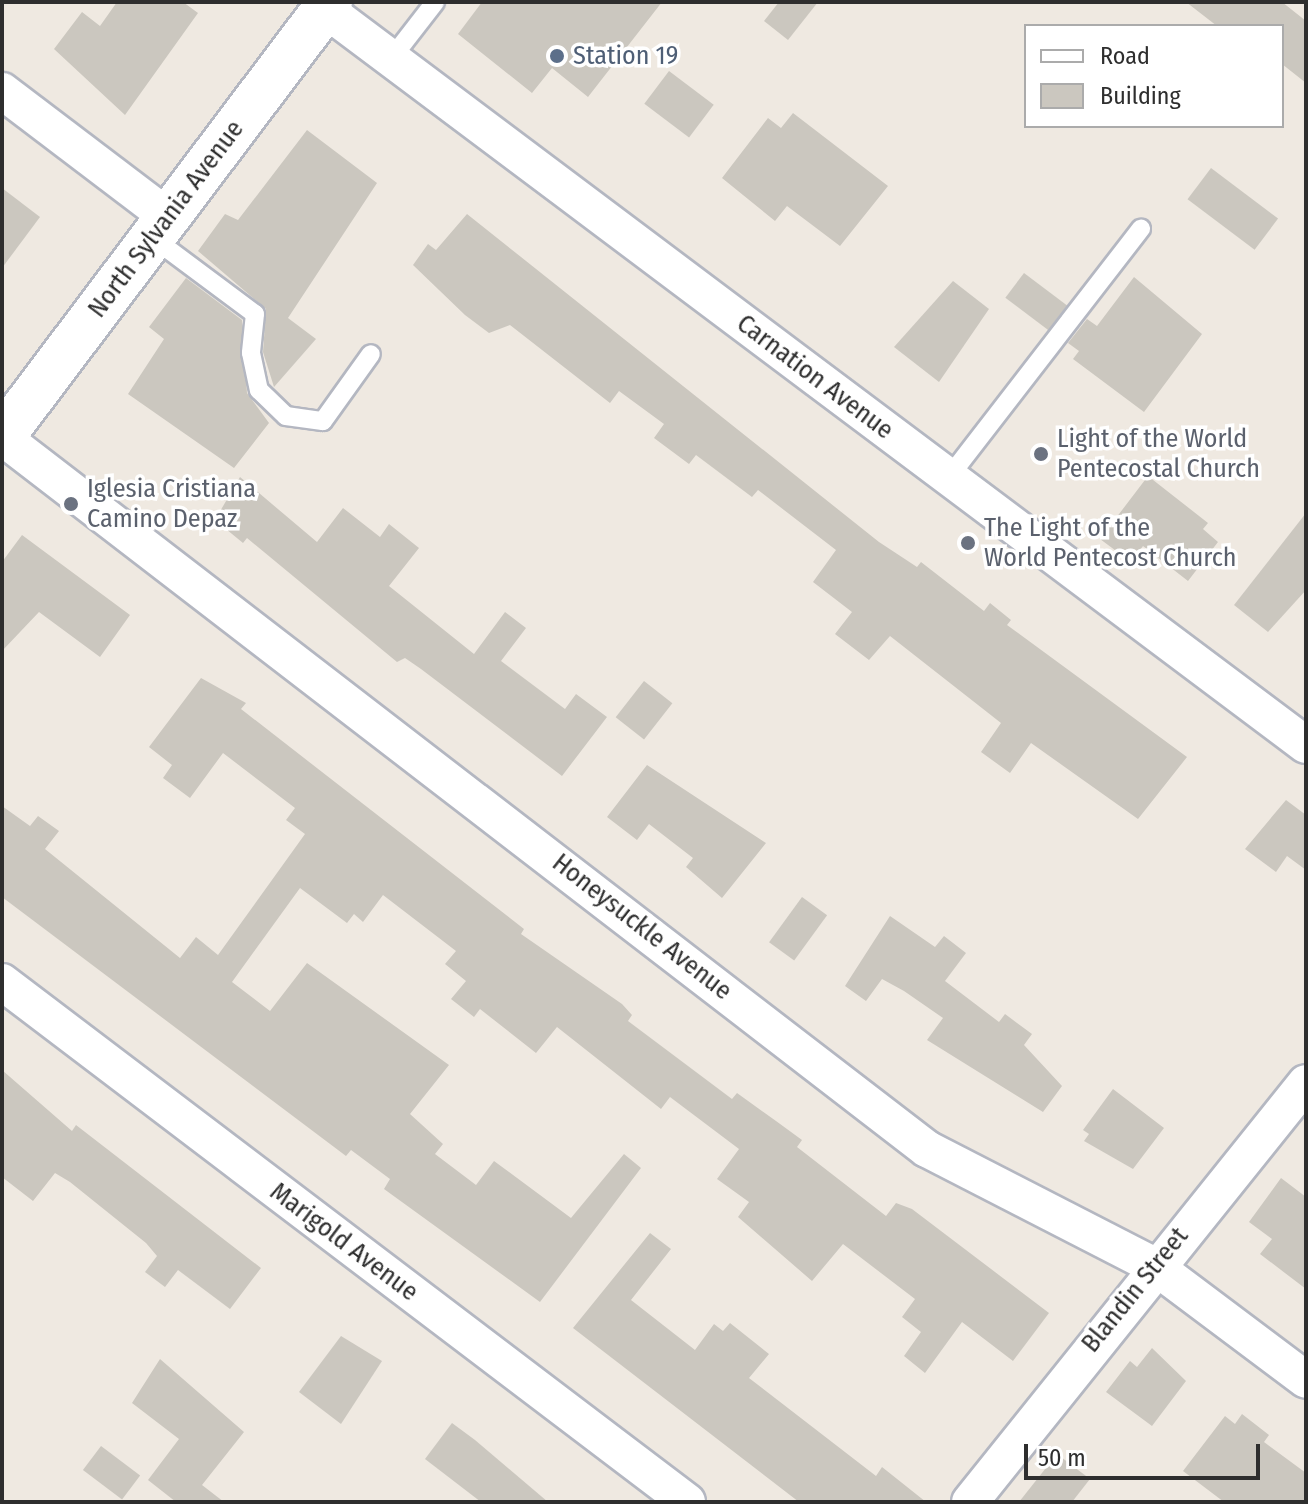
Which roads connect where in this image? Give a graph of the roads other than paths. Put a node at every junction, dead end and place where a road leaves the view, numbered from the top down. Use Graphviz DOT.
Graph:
graph roads {
  1 [pos="435,2"];
  2 [pos="328,5"];
  3 [pos="391,59"];
  4 [pos="2,91"];
  5 [pos="160,227"];
  6 [pos="1141,229"];
  7 [pos="371,354"];
  8 [pos="2,437"];
  9 [pos="949,477"];
  10 [pos="1306,745"];
  11 [pos="2,982"];
  12 [pos="1306,1083"];
  13 [pos="1153,1265"];
  14 [pos="1306,1380"];
  15 [pos="687,1502"];
  16 [pos="970,1502"];
  1 -- 3 [label="lane"];
  2 -- 3 [label="street, Carnation Avenue"];
  2 -- 5 [label="main road, North Sylvania Avenue"];
  3 -- 9 [label="street, Carnation Avenue"];
  4 -- 5 [label="street"];
  5 -- 7 [label="lane"];
  5 -- 8 [label="main road, North Sylvania Avenue"];
  6 -- 9 [label="lane"];
  8 -- 13 [label="street, Honeysuckle Avenue"];
  9 -- 10 [label="street, Carnation Avenue"];
  11 -- 15 [label="street, Marigold Avenue"];
  12 -- 13 [label="street, Blandin Street"];
  13 -- 14 [label="street, Honeysuckle Avenue"];
  13 -- 16 [label="street, Blandin Street"];
}
